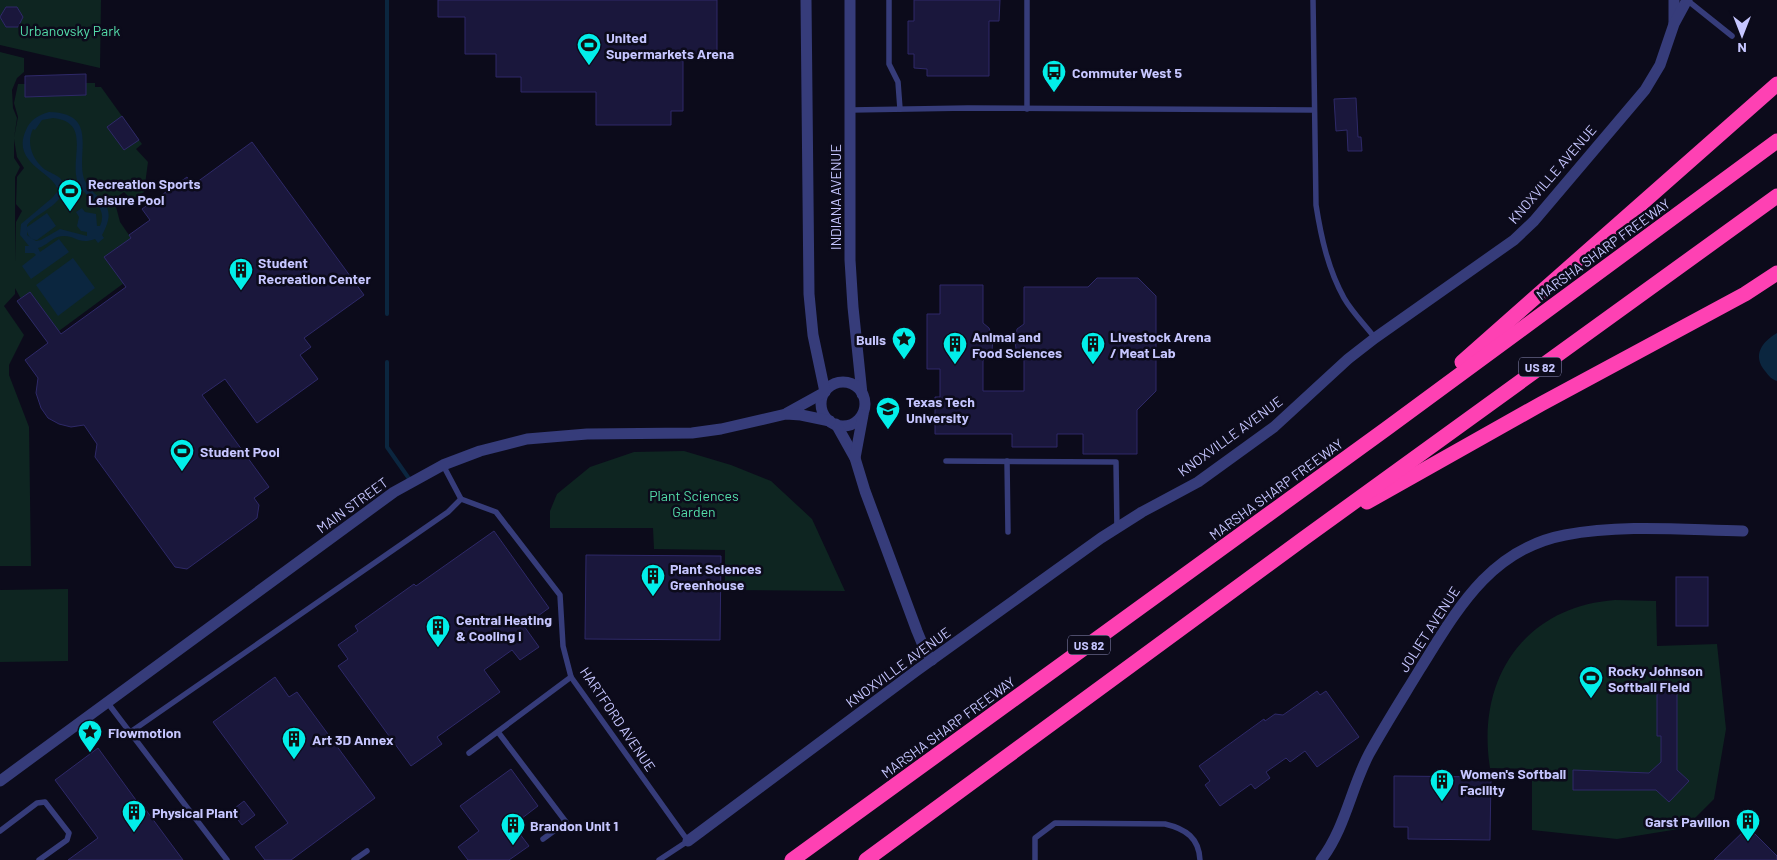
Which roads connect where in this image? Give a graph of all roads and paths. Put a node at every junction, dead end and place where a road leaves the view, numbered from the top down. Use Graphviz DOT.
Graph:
graph roads {
  1 [pos="806,0"];
  2 [pos="850,0"];
  3 [pos="889,0"];
  4 [pos="1027,0"];
  5 [pos="1313,0"];
  6 [pos="1674,0"];
  7 [pos="1687,0"];
  8 [pos="1674,24"];
  9 [pos="1732,36"];
  10 [pos="1777,84"];
  11 [pos="900,109"];
  12 [pos="1027,109"];
  13 [pos="851,110"];
  14 [pos="1314,110"];
  15 [pos="1777,141"];
  16 [pos="1777,196"];
  17 [pos="1777,273"];
  18 [pos="1375,338"];
  19 [pos="824,392"];
  20 [pos="862,394"];
  21 [pos="863,413"];
  22 [pos="786,414"];
  23 [pos="833,423"];
  24 [pos="1386,430"];
  25 [pos="855,458"];
  26 [pos="946,461"];
  27 [pos="1008,461"];
  28 [pos="443,465"];
  29 [pos="461,499"];
  30 [pos="1117,529"];
  31 [pos="1743,531"];
  32 [pos="1008,532"];
  33 [pos="1302,538"];
  34 [pos="932,660"];
  35 [pos="571,678"];
  36 [pos="107,702"];
  37 [pos="498,732"];
  38 [pos="129,733"];
  39 [pos="469,753"];
  40 [pos="0,781"];
  41 [pos="0,831"];
  42 [pos="543,839"];
  43 [pos="688,841"];
  44 [pos="367,851"];
  45 [pos="39,860"];
  46 [pos="227,860"];
  47 [pos="354,860"];
  48 [pos="659,860"];
  49 [pos="792,860"];
  50 [pos="866,860"];
  51 [pos="1035,860"];
  52 [pos="1200,860"];
  53 [pos="1321,860"];
  1 -- 19 [label="street, INDIANA AVENUE"];
  2 -- 13 [label="street, INDIANA AVENUE"];
  3 -- 11 [label="lane"];
  4 -- 12 [label="lane"];
  5 -- 14 [label="lane"];
  6 -- 8 [label="street, KNOXVILLE AVENUE"];
  7 -- 8 [label="street, KNOXVILLE AVENUE"];
  7 -- 9 [label="lane"];
  8 -- 18 [label="street, KNOXVILLE AVENUE"];
  10 -- 24 [label="highway"];
  11 -- 12 [label="lane"];
  11 -- 13 [label="lane"];
  12 -- 14 [label="lane"];
  13 -- 20 [label="street, INDIANA AVENUE"];
  14 -- 18 [label="lane"];
  15 -- 24 [label="highway, MARSHA SHARP FREEWAY / US 82"];
  16 -- 33 [label="highway, US 82"];
  17 -- 33 [label="highway"];
  18 -- 30 [label="street, KNOXVILLE AVENUE"];
  19 -- 20 [label="street"];
  19 -- 22 [label="street, MAIN STREET"];
  19 -- 23 [label="street"];
  20 -- 21 [label="street"];
  21 -- 23 [label="street"];
  21 -- 25 [label="street"];
  22 -- 23 [label="street, MAIN STREET"];
  22 -- 28 [label="street, MAIN STREET"];
  23 -- 25 [label="street"];
  24 -- 49 [label="highway, MARSHA SHARP FREEWAY / US 82"];
  25 -- 34 [label="street"];
  26 -- 27 [label="lane"];
  27 -- 30 [label="lane"];
  27 -- 32 [label="lane"];
  28 -- 29 [label="lane"];
  28 -- 36 [label="street, MAIN STREET"];
  29 -- 35 [label="lane, HARTFORD AVENUE"];
  29 -- 38 [label="lane"];
  30 -- 34 [label="street, KNOXVILLE AVENUE"];
  31 -- 53 [label="street, JOLIET AVENUE"];
  33 -- 50 [label="highway, US 82"];
  34 -- 43 [label="street, KNOXVILLE AVENUE"];
  35 -- 37 [label="lane"];
  35 -- 43 [label="lane, HARTFORD AVENUE"];
  36 -- 38 [label="lane"];
  36 -- 40 [label="street, MAIN STREET"];
  37 -- 39 [label="lane"];
  37 -- 42 [label="lane"];
  38 -- 46 [label="lane"];
  41 -- 45 [label="lane"];
  43 -- 48 [label="lane"];
  44 -- 47 [label="lane"];
  51 -- 52 [label="lane"];
}
